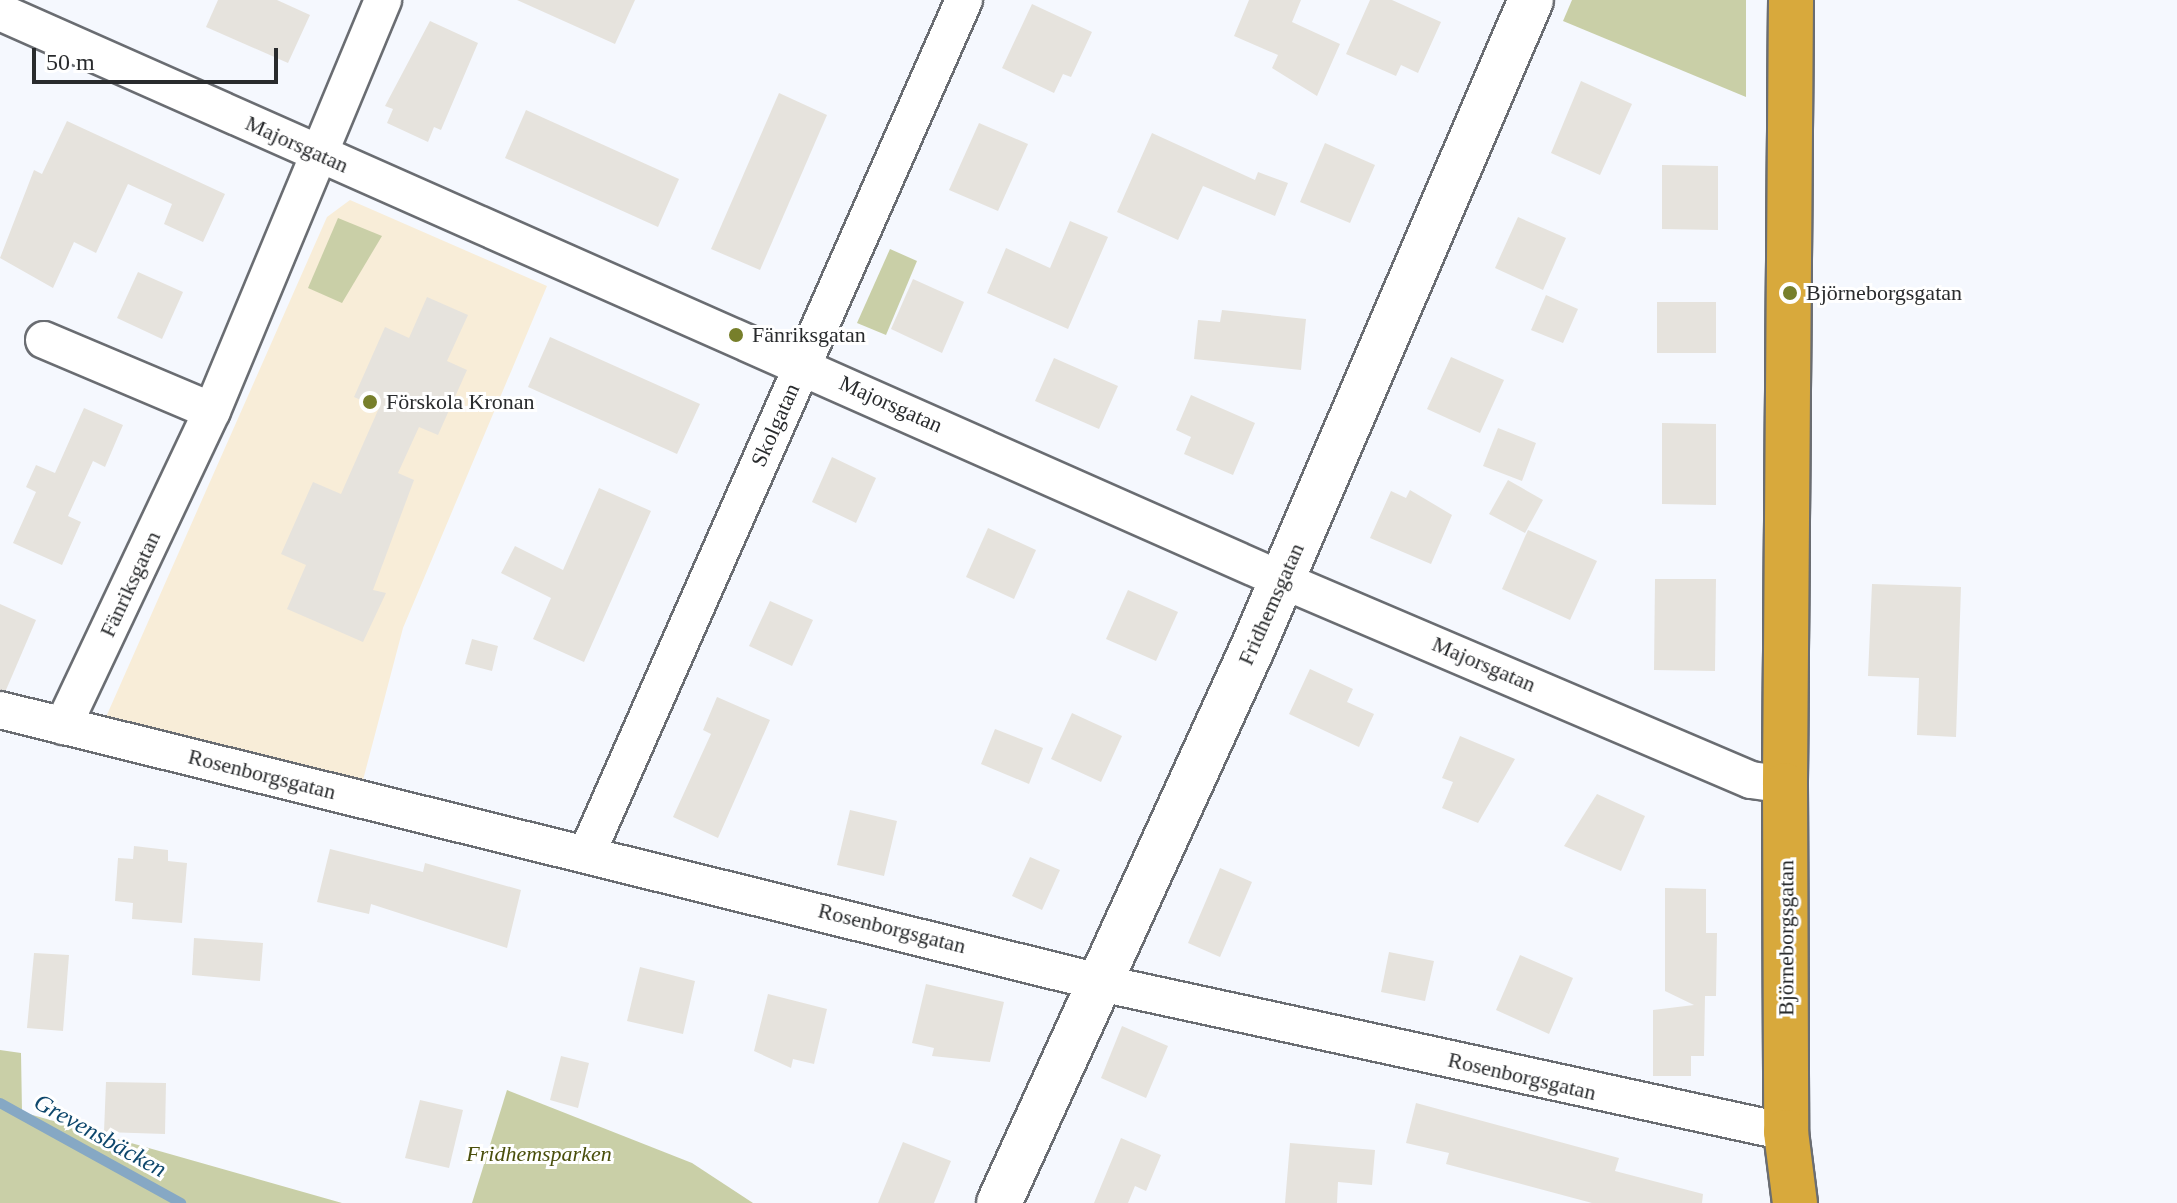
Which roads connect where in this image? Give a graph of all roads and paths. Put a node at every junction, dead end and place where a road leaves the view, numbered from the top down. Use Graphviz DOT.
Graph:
graph roads {
  1 [pos="383,0"];
  2 [pos="964,0"];
  3 [pos="1791,0"];
  4 [pos="1522,3"];
  5 [pos="0,12"];
  6 [pos="316,153"];
  7 [pos="44,340"];
  8 [pos="802,364"];
  9 [pos="212,411"];
  10 [pos="1282,580"];
  11 [pos="0,710"];
  12 [pos="63,726"];
  13 [pos="1785,785"];
  14 [pos="588,851"];
  15 [pos="1097,979"];
  16 [pos="1786,1132"];
  17 [pos="999,1203"];
  18 [pos="1795,1203"];
  1 -- 6 [label="street, Fänriksgatan"];
  2 -- 8 [label="street, Skolgatan"];
  3 -- 13 [label="highway, Björneborgsgatan"];
  4 -- 10 [label="street, Fridhemsgatan"];
  5 -- 6 [label="street, Majorsgatan"];
  6 -- 8 [label="street, Majorsgatan"];
  6 -- 9 [label="street, Fänriksgatan"];
  7 -- 9 [label="street"];
  8 -- 10 [label="street, Majorsgatan"];
  8 -- 14 [label="street, Skolgatan"];
  9 -- 12 [label="street, Fänriksgatan"];
  10 -- 13 [label="street, Majorsgatan"];
  10 -- 15 [label="street, Fridhemsgatan"];
  11 -- 12 [label="street, Rosenborgsgatan"];
  12 -- 14 [label="street, Rosenborgsgatan"];
  13 -- 16 [label="highway, Björneborgsgatan"];
  14 -- 15 [label="street, Rosenborgsgatan"];
  15 -- 16 [label="street, Rosenborgsgatan"];
  15 -- 17 [label="street, Fridhemsgatan"];
  16 -- 18 [label="highway, Björneborgsgatan"];
}
